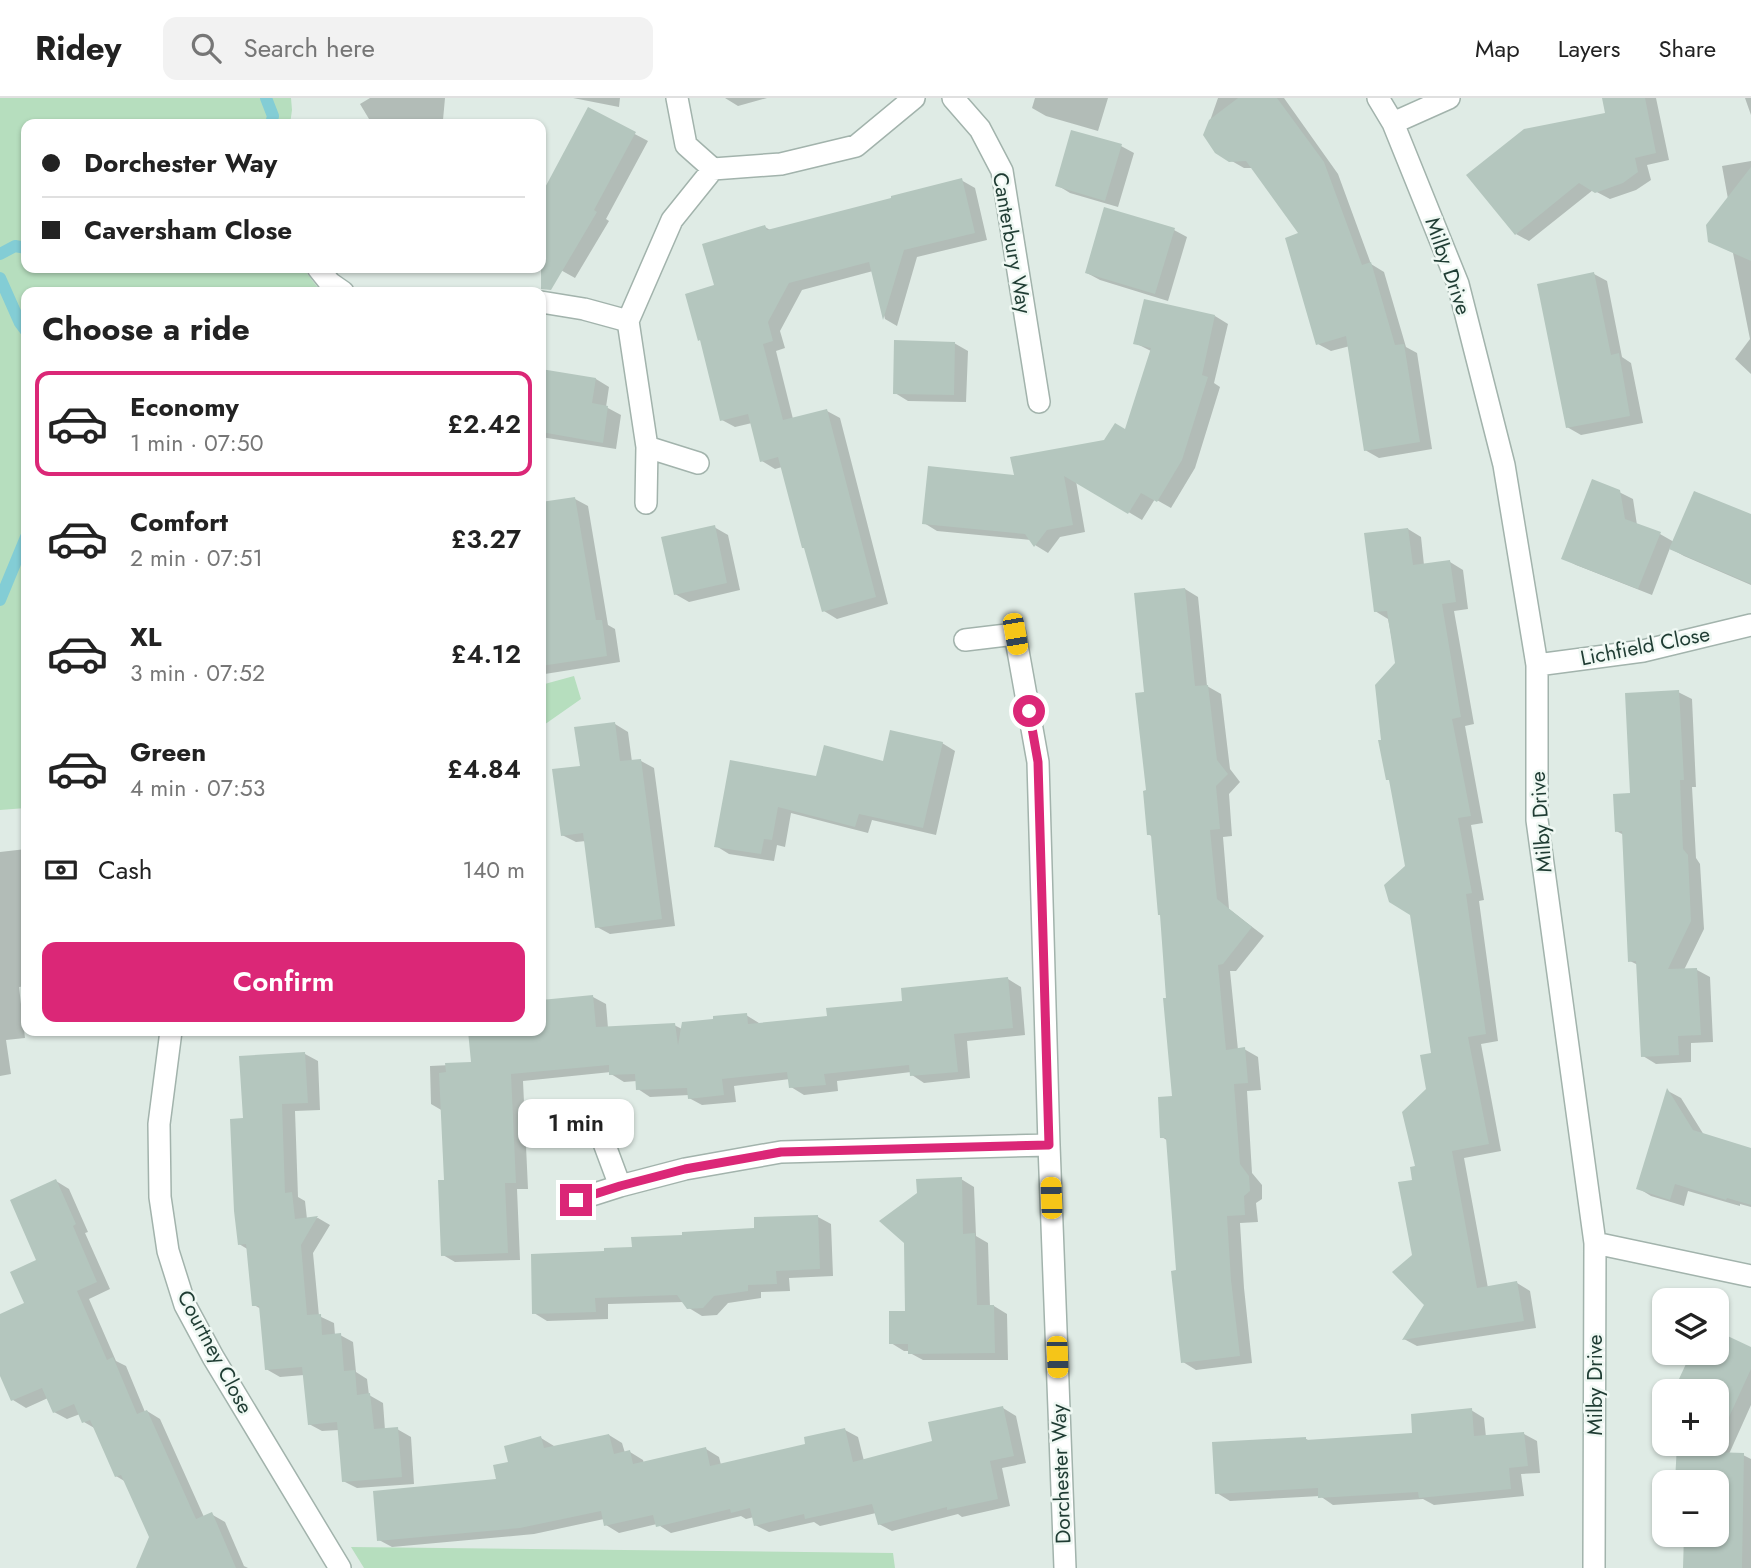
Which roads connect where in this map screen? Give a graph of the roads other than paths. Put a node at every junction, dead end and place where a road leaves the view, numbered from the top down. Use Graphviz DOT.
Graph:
graph roads {
  1 [pos="677,98"];
  2 [pos="914,98"];
  3 [pos="953,98"];
  4 [pos="1378,98"];
  5 [pos="1450,98"];
  6 [pos="1394,123"];
  7 [pos="713,169"];
  8 [pos="322,273"];
  9 [pos="335,287"];
  10 [pos="546,303"];
  11 [pos="628,321"];
  12 [pos="1039,402"];
  13 [pos="647,447"];
  14 [pos="698,463"];
  15 [pos="646,503"];
  16 [pos="1751,625"];
  17 [pos="965,640"];
  18 [pos="1537,665"];
  19 [pos="170,1036"];
  20 [pos="601,1135"];
  21 [pos="1049,1145"];
  22 [pos="620,1186"];
  23 [pos="576,1200"];
  24 [pos="1595,1243"];
  25 [pos="1751,1276"];
  26 [pos="341,1568"];
  27 [pos="1065,1568"];
  28 [pos="1594,1568"];
  1 -- 7 [label="street"];
  2 -- 7 [label="street"];
  3 -- 12 [label="street, Canterbury Way"];
  4 -- 6 [label="street, Milby Drive"];
  5 -- 6 [label="street"];
  6 -- 18 [label="street, Milby Drive"];
  7 -- 11 [label="street"];
  8 -- 9 [label="street"];
  10 -- 11 [label="street"];
  11 -- 13 [label="street"];
  13 -- 14 [label="street"];
  13 -- 15 [label="street"];
  16 -- 18 [label="street, Lichfield Close"];
  17 -- 21 [label="street, Dorchester Way"];
  18 -- 24 [label="street, Milby Drive"];
  19 -- 26 [label="street, Courtney Close"];
  20 -- 22 [label="street"];
  21 -- 22 [label="street"];
  21 -- 27 [label="street, Dorchester Way"];
  22 -- 23 [label="street"];
  24 -- 25 [label="street"];
  24 -- 28 [label="street, Milby Drive"];
}
